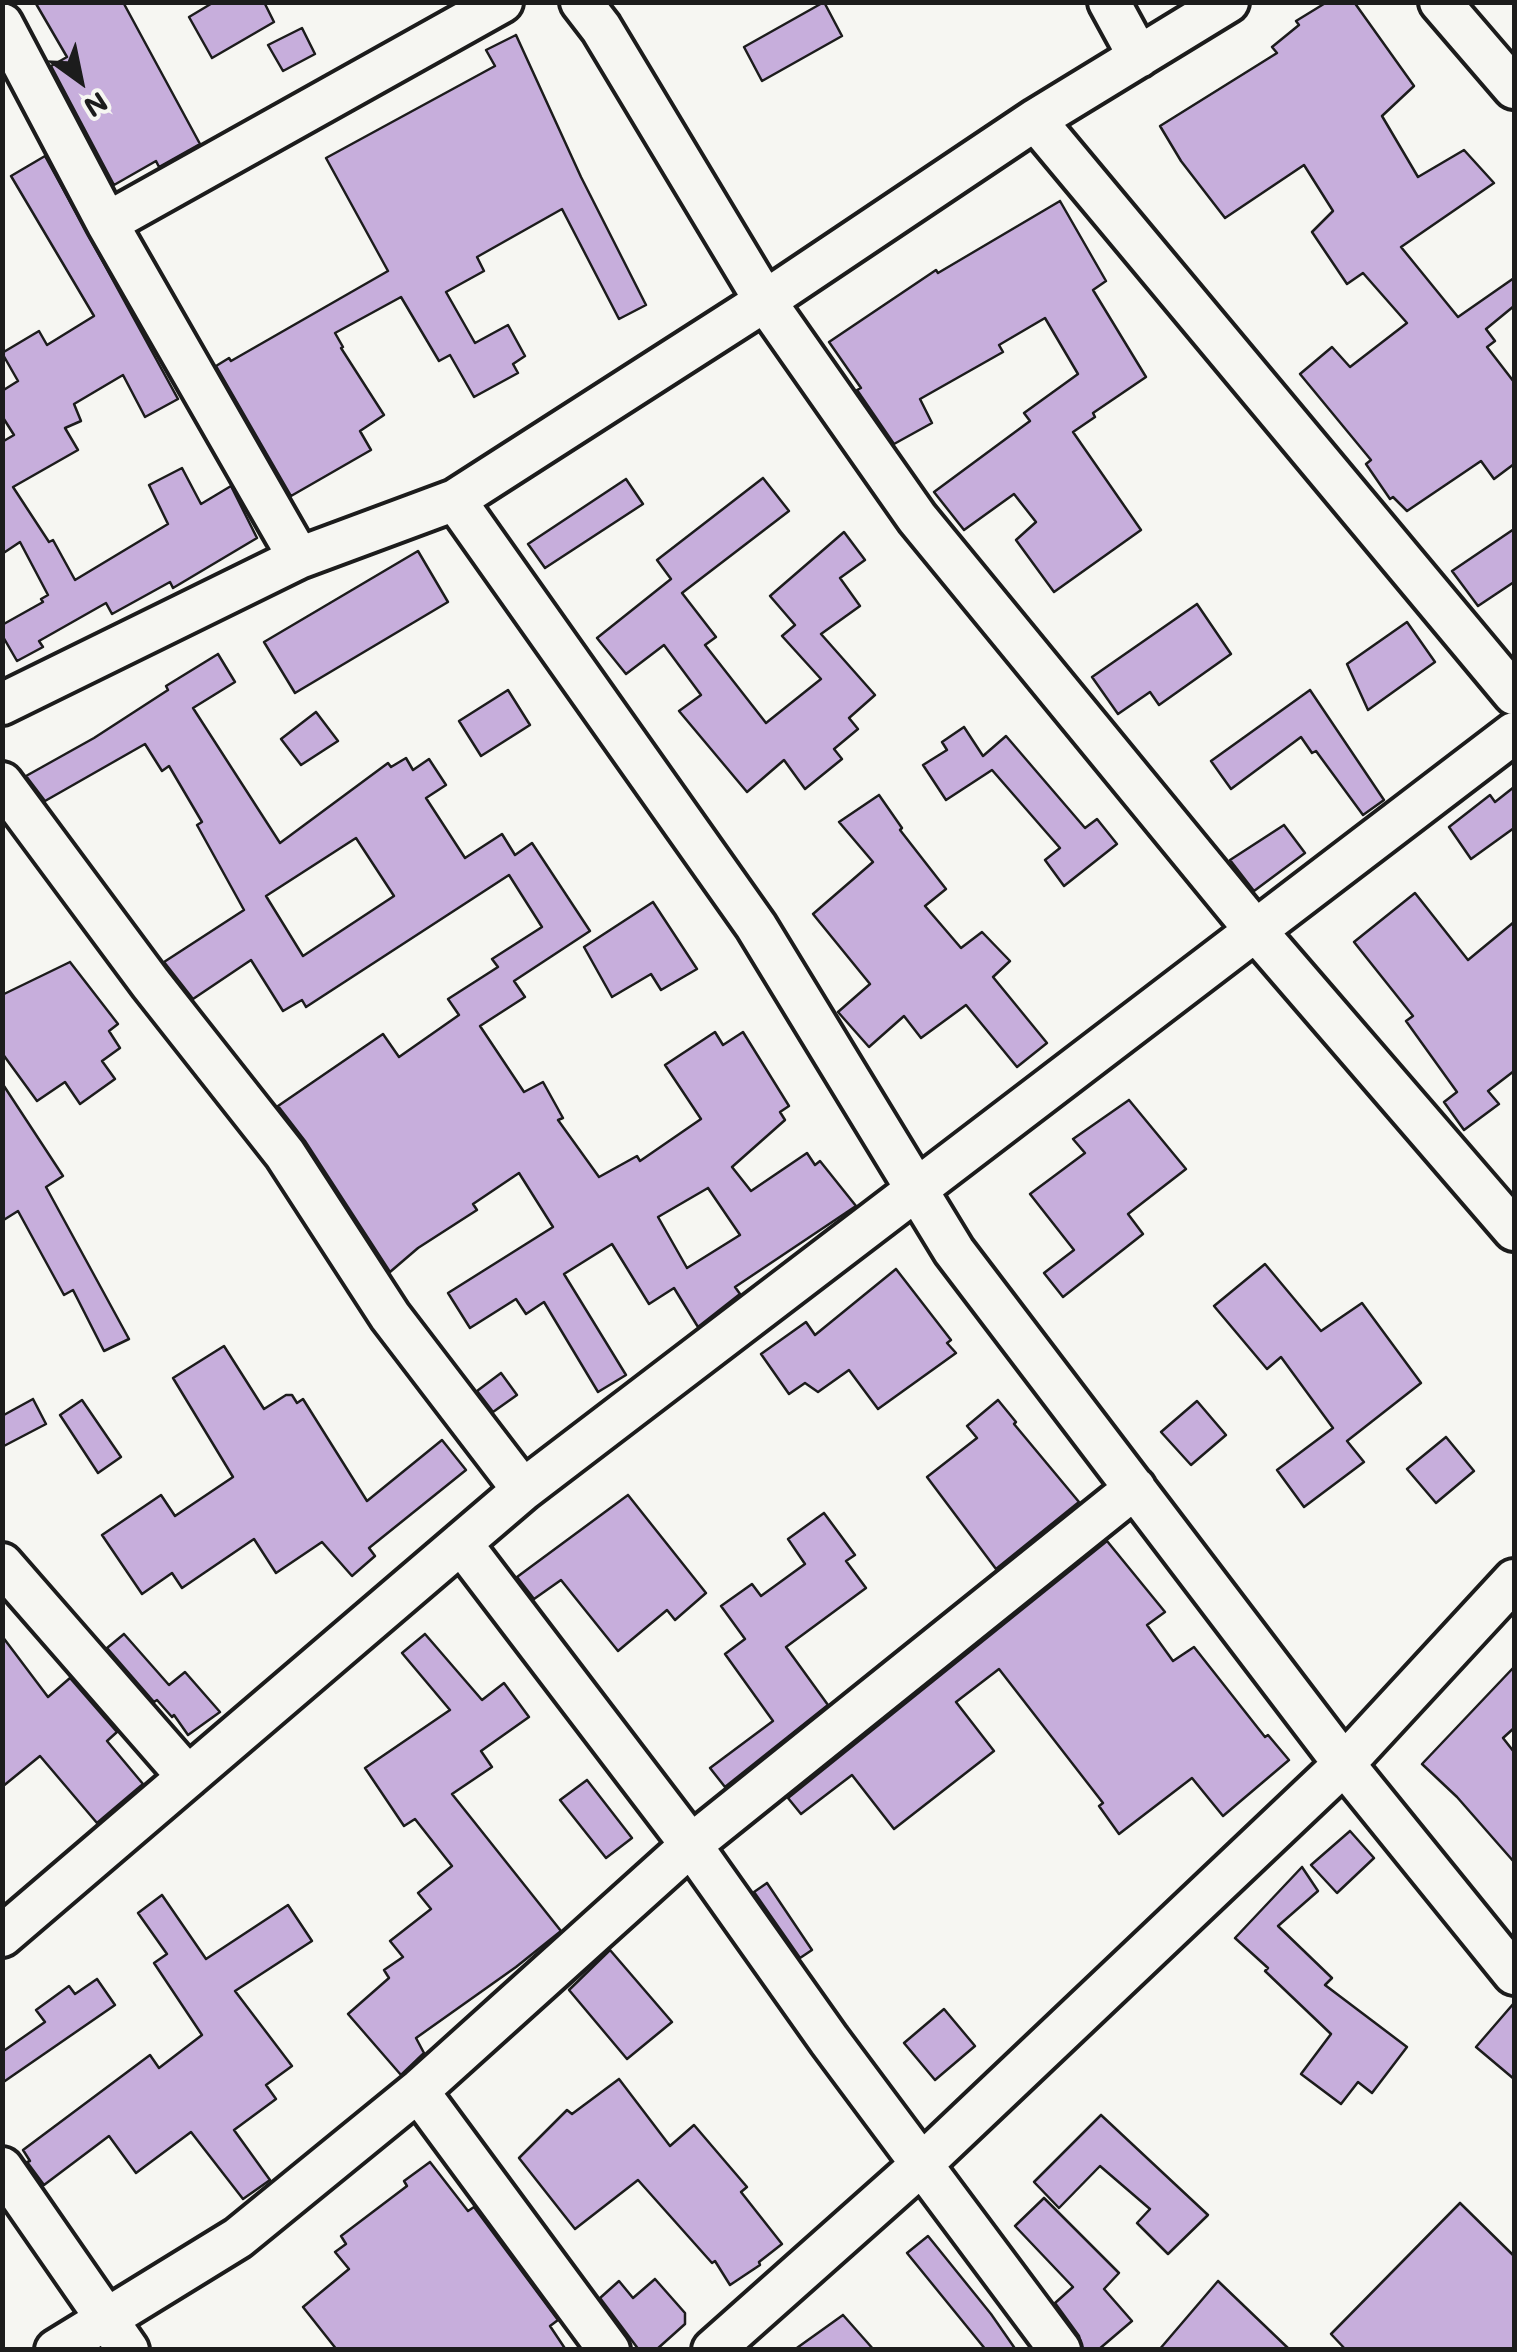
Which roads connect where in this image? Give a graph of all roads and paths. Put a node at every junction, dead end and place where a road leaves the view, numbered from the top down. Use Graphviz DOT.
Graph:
graph roads {
  1 [pos="502,2"];
  2 [pos="581,2"];
  3 [pos="1110,2"];
  4 [pos="1228,2"];
  5 [pos="1440,2"];
  6 [pos="2,24"];
  7 [pos="1139,56"];
  8 [pos="1514,88"];
  9 [pos="1035,120"];
  10 [pos="107,223"];
  11 [pos="765,301"];
  12 [pos="455,500"];
  13 [pos="299,558"];
  14 [pos="1514,694"];
  15 [pos="2,704"];
  16 [pos="1514,733"];
  17 [pos="2,783"];
  18 [pos="1256,930"];
  19 [pos="916,1189"];
  20 [pos="1514,1230"];
  21 [pos="1134,1488"];
  22 [pos="523,1490"];
  23 [pos="461,1543"];
  24 [pos="2,1564"];
  25 [pos="1514,1580"];
  26 [pos="1344,1764"];
  27 [pos="188,1777"];
  28 [pos="691,1845"];
  29 [pos="2,1936"];
  30 [pos="1514,1974"];
  31 [pos="418,2091"];
  32 [pos="921,2165"];
  33 [pos="2,2168"];
  34 [pos="118,2334"];
  35 [pos="56,2350"];
  36 [pos="609,2350"];
  37 [pos="712,2350"];
  38 [pos="1060,2350"];
  1 -- 10 [label="street"];
  2 -- 11 [label="street"];
  3 -- 7 [label="street"];
  4 -- 7 [label="street"];
  5 -- 8 [label="street"];
  6 -- 10 [label="street"];
  7 -- 9 [label="street"];
  9 -- 11 [label="street"];
  9 -- 14 [label="street"];
  10 -- 13 [label="street"];
  11 -- 12 [label="street"];
  11 -- 18 [label="street"];
  12 -- 13 [label="street"];
  12 -- 19 [label="street"];
  13 -- 15 [label="street"];
  16 -- 18 [label="street"];
  17 -- 22 [label="street"];
  18 -- 19 [label="street"];
  18 -- 20 [label="street"];
  19 -- 21 [label="street"];
  19 -- 22 [label="street"];
  21 -- 26 [label="street"];
  21 -- 28 [label="street"];
  22 -- 23 [label="street"];
  23 -- 27 [label="street"];
  23 -- 28 [label="street"];
  24 -- 27 [label="street"];
  25 -- 26 [label="street"];
  26 -- 30 [label="street"];
  26 -- 32 [label="street"];
  27 -- 29 [label="street"];
  28 -- 31 [label="street"];
  28 -- 32 [label="street"];
  31 -- 34 [label="street"];
  31 -- 36 [label="street"];
  32 -- 37 [label="street"];
  32 -- 38 [label="street"];
  33 -- 34 [label="street"];
  34 -- 35 [label="street"];
}
